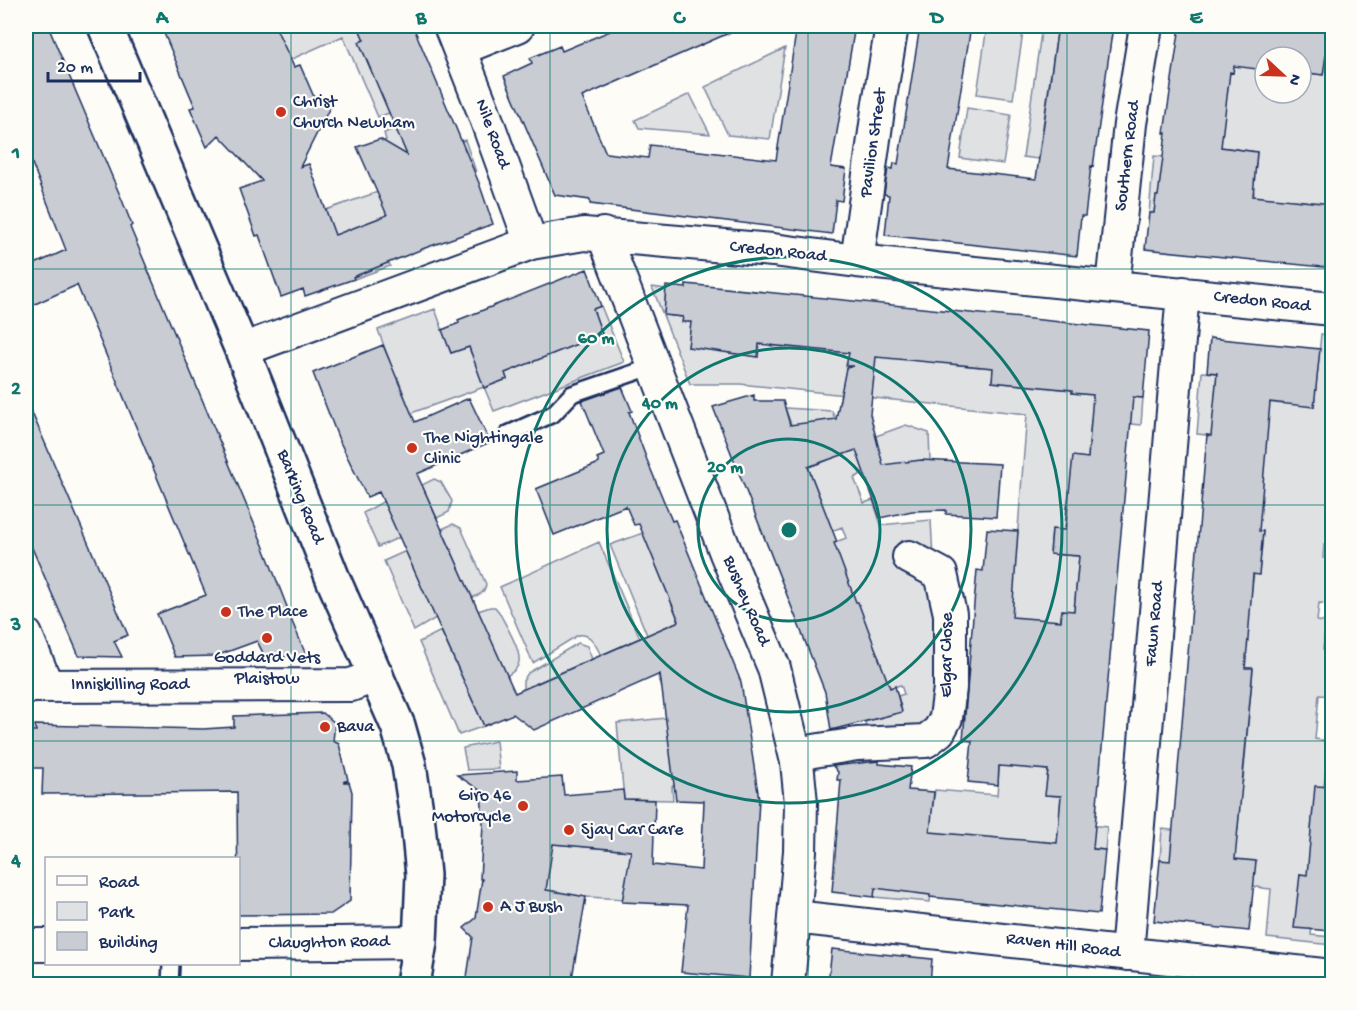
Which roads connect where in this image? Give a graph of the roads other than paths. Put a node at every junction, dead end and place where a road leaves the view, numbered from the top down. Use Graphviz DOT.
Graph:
graph roads {
  1 [pos="105,26"];
  2 [pos="518,26"];
  3 [pos="892,26"];
  4 [pos="1146,26"];
  5 [pos="455,37"];
  6 [pos="603,234"];
  7 [pos="531,243"];
  8 [pos="857,261"];
  9 [pos="1113,286"];
  10 [pos="1183,293"];
  11 [pos="1332,309"];
  12 [pos="242,350"];
  13 [pos="654,366"];
  14 [pos="508,434"];
  15 [pos="909,557"];
  16 [pos="26,634"];
  17 [pos="377,675"];
  18 [pos="36,686"];
  19 [pos="795,754"];
  20 [pos="794,916"];
  21 [pos="420,942"];
  22 [pos="240,944"];
  23 [pos="26,945"];
  24 [pos="45,945"];
  25 [pos="1126,954"];
  26 [pos="171,965"];
  27 [pos="1332,976"];
  28 [pos="170,984"];
  29 [pos="413,984"];
  30 [pos="788,984"];
  1 -- 12 [label="main road, Barking Road"];
  2 -- 5 [label="street"];
  3 -- 8 [label="street, Pavilion Street"];
  4 -- 9 [label="street, Southern Road"];
  5 -- 7 [label="street, Nile Road"];
  6 -- 7 [label="street, Credon Road"];
  6 -- 8 [label="street, Credon Road"];
  6 -- 13 [label="street, Bushey Road"];
  7 -- 12 [label="street, Credon Road"];
  8 -- 9 [label="street, Credon Road"];
  9 -- 10 [label="street, Credon Road"];
  10 -- 11 [label="street, Credon Road"];
  10 -- 25 [label="street, Fawn Road"];
  12 -- 17 [label="main road, Barking Road"];
  13 -- 14 [label="lane"];
  13 -- 19 [label="street, Bushey Road"];
  15 -- 19 [label="street, Elgar Close"];
  16 -- 18 [label="street"];
  17 -- 18 [label="street, Inniskilling Road"];
  17 -- 21 [label="main road, Barking Road"];
  19 -- 20 [label="street, Bushey Road"];
  20 -- 25 [label="street, Raven Hill Road"];
  20 -- 30 [label="street, Bushey Road"];
  21 -- 22 [label="street, Claughton Road"];
  21 -- 29 [label="main road, Barking Road"];
  23 -- 24 [label="street"];
  25 -- 27 [label="street, Raven Hill Road"];
  26 -- 28 [label="lane"];
}
